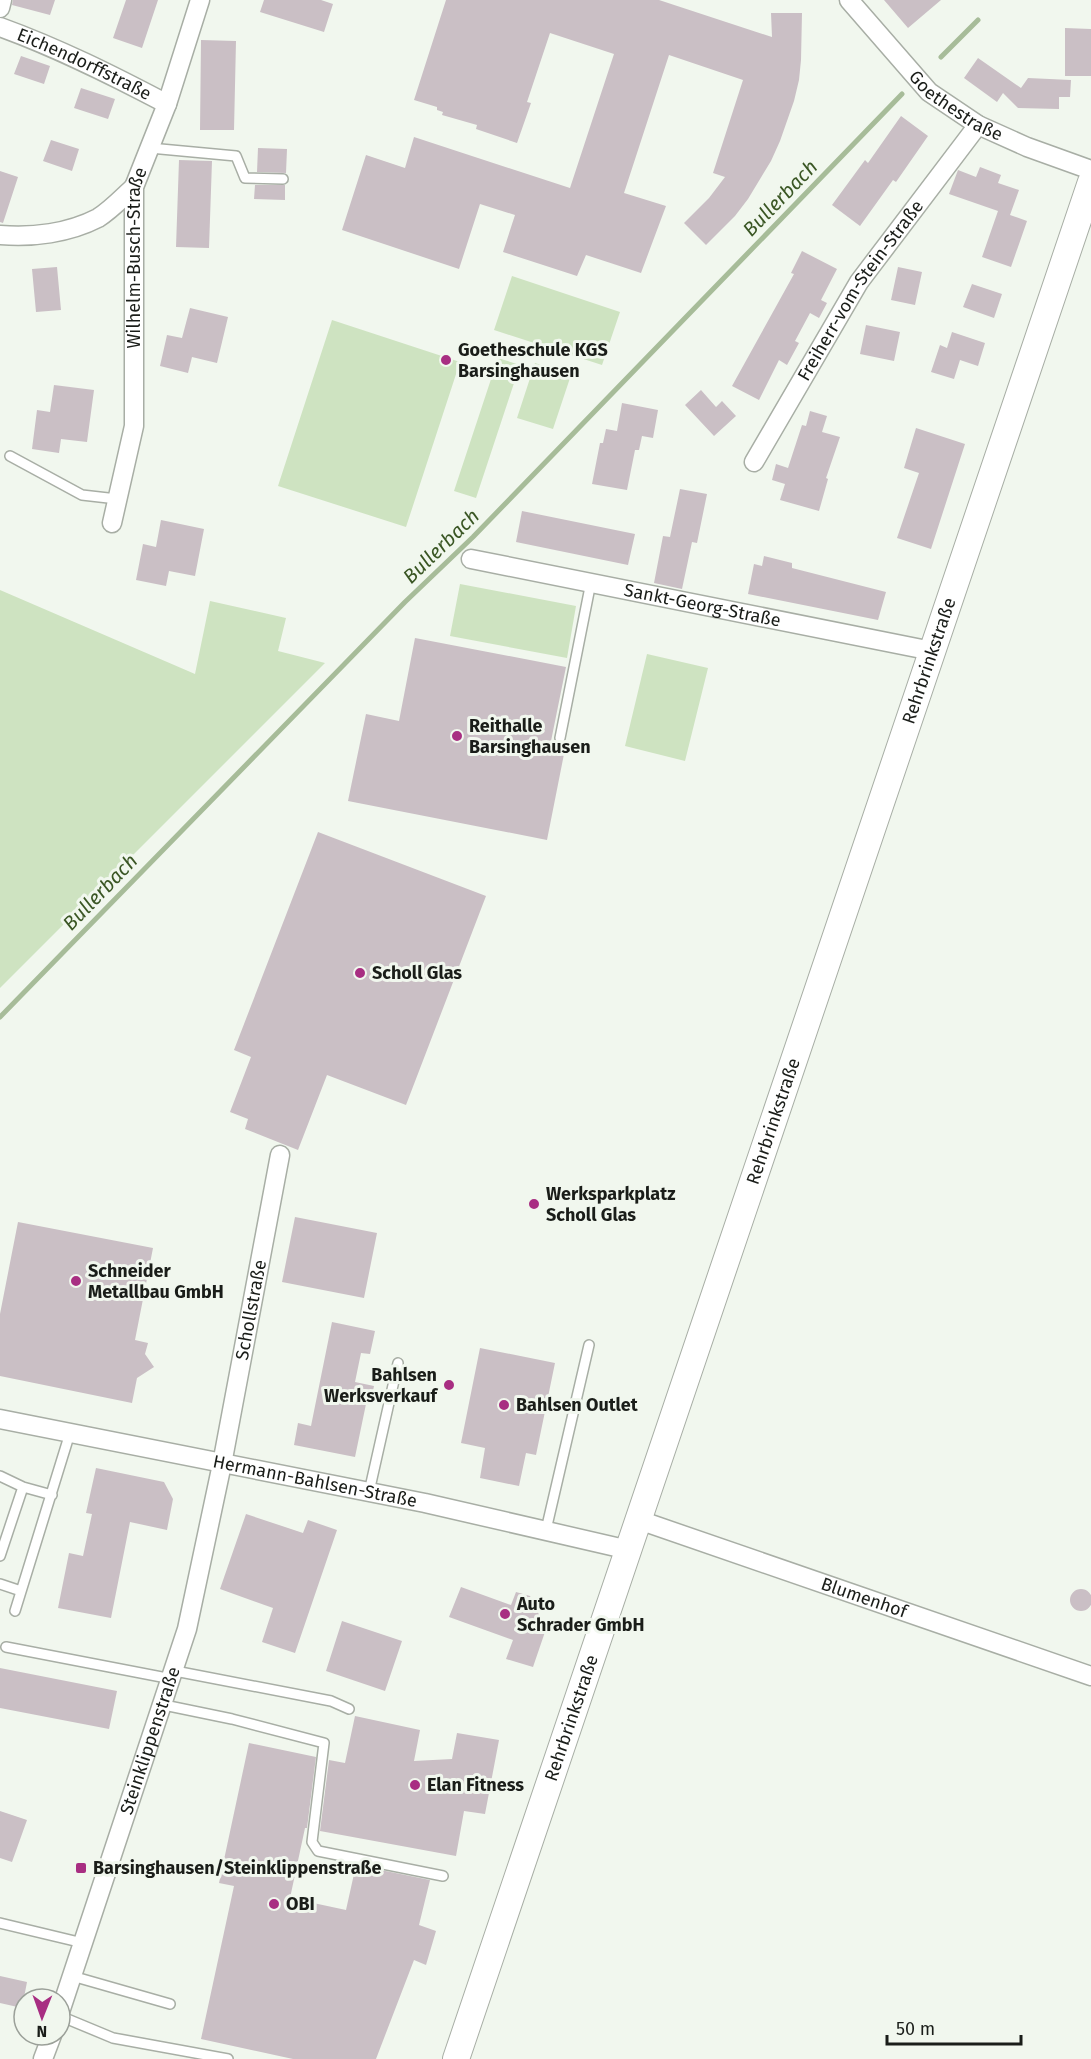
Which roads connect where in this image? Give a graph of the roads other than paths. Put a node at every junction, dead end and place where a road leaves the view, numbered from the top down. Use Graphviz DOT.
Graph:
graph roads {
  1 [pos="2,0"];
  2 [pos="200,0"];
  3 [pos="849,0"];
  4 [pos="0,8"];
  5 [pos="0,27"];
  6 [pos="167,104"];
  7 [pos="978,124"];
  8 [pos="150,148"];
  9 [pos="1091,170"];
  10 [pos="283,179"];
  11 [pos="1091,182"];
  12 [pos="134,187"];
  13 [pos="0,235"];
  14 [pos="10,456"];
  15 [pos="754,462"];
  16 [pos="117,499"];
  17 [pos="112,523"];
  18 [pos="471,559"];
  19 [pos="591,582"];
  20 [pos="932,651"];
  21 [pos="560,738"];
  22 [pos="280,1155"];
  23 [pos="589,1345"];
  24 [pos="398,1363"];
  25 [pos="0,1419"];
  26 [pos="70,1433"];
  27 [pos="222,1464"];
  28 [pos="0,1476"];
  29 [pos="23,1487"];
  30 [pos="369,1492"];
  31 [pos="52,1495"];
  32 [pos="639,1520"];
  33 [pos="546,1530"];
  34 [pos="629,1550"];
  35 [pos="0,1556"];
  36 [pos="0,1584"];
  37 [pos="21,1591"];
  38 [pos="15,1611"];
  39 [pos="6,1647"];
  40 [pos="173,1675"];
  41 [pos="1091,1676"];
  42 [pos="164,1705"];
  43 [pos="349,1709"];
  44 [pos="443,1876"];
  45 [pos="0,1923"];
  46 [pos="83,1943"];
  47 [pos="72,1976"];
  48 [pos="69,1987"];
  49 [pos="170,2004"];
  50 [pos="72,2019"];
  51 [pos="228,2059"];
  52 [pos="456,2059"];
  1 -- 4 [label="street"];
  2 -- 6 [label="street, Wilhelm-Busch-Straße"];
  3 -- 7 [label="street, Goethestraße"];
  5 -- 6 [label="street, Eichendorffstraße"];
  6 -- 8 [label="street, Wilhelm-Busch-Straße"];
  7 -- 9 [label="street, Goethestraße"];
  7 -- 15 [label="street, Freiherr-vom-Stein-Straße"];
  8 -- 10 [label="lane"];
  8 -- 12 [label="street, Wilhelm-Busch-Straße"];
  11 -- 20 [label="main road, Rehrbrinkstraße"];
  12 -- 13 [label="street"];
  12 -- 16 [label="street, Wilhelm-Busch-Straße"];
  14 -- 16 [label="lane"];
  16 -- 17 [label="street, Wilhelm-Busch-Straße"];
  18 -- 19 [label="street, Sankt-Georg-Straße"];
  19 -- 20 [label="street, Sankt-Georg-Straße"];
  19 -- 21 [label="lane"];
  20 -- 32 [label="main road, Rehrbrinkstraße"];
  22 -- 27 [label="street, Schollstraße"];
  23 -- 33 [label="lane"];
  24 -- 30 [label="lane"];
  25 -- 26 [label="street, Hermann-Bahlsen-Straße"];
  26 -- 27 [label="street, Hermann-Bahlsen-Straße"];
  26 -- 31 [label="lane"];
  27 -- 30 [label="street, Hermann-Bahlsen-Straße"];
  27 -- 40 [label="street, Steinklippenstraße"];
  28 -- 29 [label="lane"];
  29 -- 31 [label="lane"];
  29 -- 35 [label="lane"];
  30 -- 33 [label="street, Hermann-Bahlsen-Straße"];
  31 -- 37 [label="lane"];
  32 -- 34 [label="main road, Rehrbrinkstraße"];
  32 -- 41 [label="street, Blumenhof"];
  33 -- 34 [label="street, Hermann-Bahlsen-Straße"];
  34 -- 52 [label="main road, Rehrbrinkstraße"];
  36 -- 37 [label="lane"];
  37 -- 38 [label="lane"];
  39 -- 40 [label="lane"];
  40 -- 42 [label="street, Steinklippenstraße"];
  40 -- 43 [label="lane"];
  42 -- 44 [label="lane"];
  42 -- 46 [label="street, Steinklippenstraße"];
  45 -- 46 [label="lane"];
  46 -- 47 [label="street, Steinklippenstraße"];
  47 -- 48 [label="street, Steinklippenstraße"];
  47 -- 49 [label="lane"];
  50 -- 51 [label="lane"];
}
